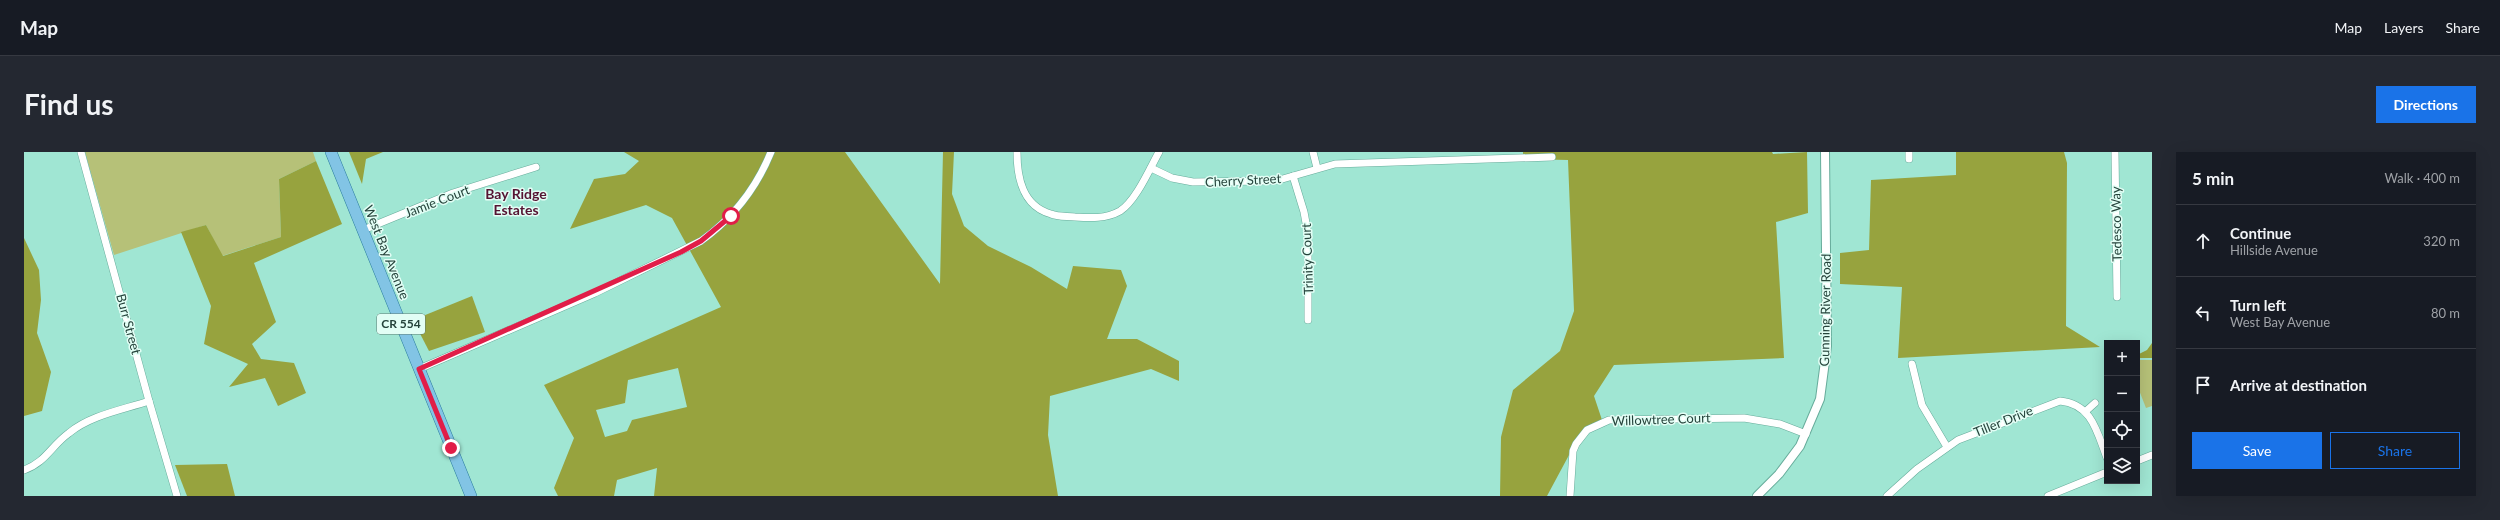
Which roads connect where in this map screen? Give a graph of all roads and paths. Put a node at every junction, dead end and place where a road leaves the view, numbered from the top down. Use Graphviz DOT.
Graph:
graph roads {
  1 [pos="81,152"];
  2 [pos="331,152"];
  3 [pos="771,152"];
  4 [pos="1017,152"];
  5 [pos="1159,152"];
  6 [pos="1313,152"];
  7 [pos="1478,152"];
  8 [pos="1825,152"];
  9 [pos="2115,152"];
  10 [pos="1552,157"];
  11 [pos="1478,160"];
  12 [pos="536,167"];
  13 [pos="1151,168"];
  14 [pos="1317,168"];
  15 [pos="1293,176"];
  16 [pos="363,230"];
  17 [pos="2117,297"];
  18 [pos="1308,320"];
  19 [pos="1912,364"];
  20 [pos="419,369"];
  21 [pos="149,401"];
  22 [pos="2095,403"];
  23 [pos="2086,411"];
  24 [pos="1806,434"];
  25 [pos="1947,446"];
  26 [pos="2104,450"];
  27 [pos="2152,455"];
  28 [pos="2140,459"];
  29 [pos="24,470"];
  30 [pos="2104,473"];
  31 [pos="177,496"];
  32 [pos="471,496"];
  33 [pos="1570,496"];
  34 [pos="1757,496"];
  35 [pos="1886,496"];
  36 [pos="2048,496"];
  1 -- 21 [label="street, Burr Street"];
  2 -- 16 [label="main road, West Bay Avenue / CR 554"];
  3 -- 20 [label="street"];
  4 -- 13 [label="street"];
  5 -- 13 [label="street"];
  6 -- 14 [label="street"];
  7 -- 11 [label="street"];
  8 -- 24 [label="street, Gunning River Road"];
  9 -- 17 [label="street, Tedesco Way"];
  10 -- 11 [label="street, Cherry Street"];
  11 -- 14 [label="street, Cherry Street"];
  12 -- 16 [label="street, Jamie Court"];
  13 -- 15 [label="street, Cherry Street"];
  14 -- 15 [label="street, Cherry Street"];
  15 -- 18 [label="street, Trinity Court"];
  16 -- 20 [label="main road, West Bay Avenue / CR 554"];
  19 -- 25 [label="street"];
  20 -- 32 [label="main road, West Bay Avenue / CR 554"];
  21 -- 29 [label="street"];
  21 -- 31 [label="street, Burr Street"];
  22 -- 23 [label="street"];
  23 -- 25 [label="street, Tiller Drive"];
  23 -- 26 [label="street"];
  24 -- 33 [label="street, Willowtree Court"];
  24 -- 34 [label="street, Gunning River Road"];
  25 -- 35 [label="street, Tiller Drive"];
  27 -- 28 [label="street"];
  30 -- 36 [label="street"];
}
